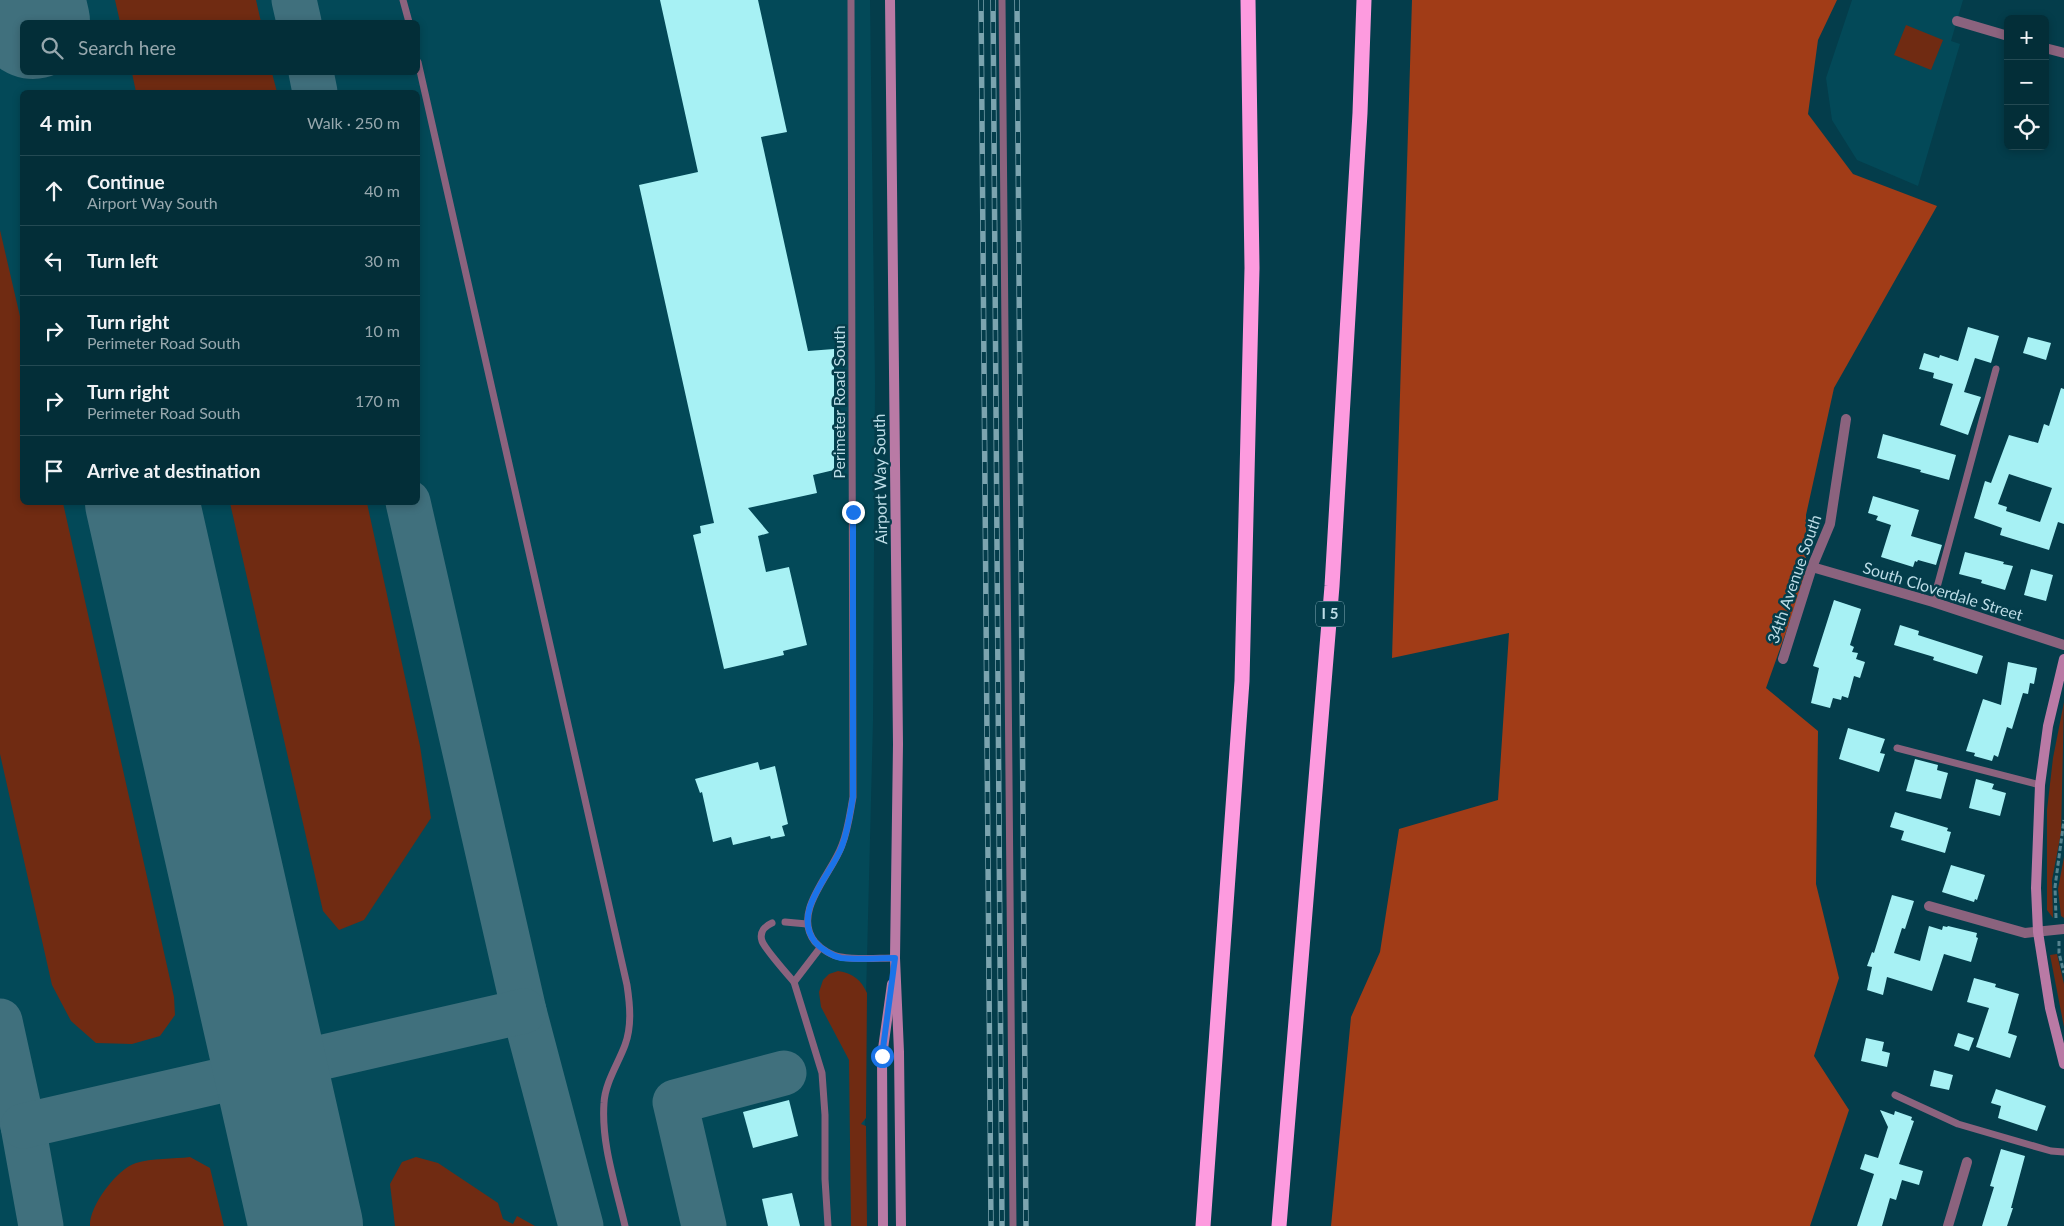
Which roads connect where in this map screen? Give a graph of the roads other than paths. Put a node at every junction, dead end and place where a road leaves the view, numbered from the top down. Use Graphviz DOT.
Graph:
graph roads {
  1 [pos="404,0"];
  2 [pos="852,0"];
  3 [pos="890,0"];
  4 [pos="1002,0"];
  5 [pos="1248,0"];
  6 [pos="1364,0"];
  7 [pos="409,20"];
  8 [pos="1957,21"];
  9 [pos="2004,35"];
  10 [pos="2049,49"];
  11 [pos="2064,53"];
  12 [pos="420,71"];
  13 [pos="1996,369"];
  14 [pos="1846,419"];
  15 [pos="1812,567"];
  16 [pos="1933,602"];
  17 [pos="2064,646"];
  18 [pos="1783,659"];
  19 [pos="2064,659"];
  20 [pos="1897,748"];
  21 [pos="2040,785"];
  22 [pos="1929,906"];
  23 [pos="785,922"];
  24 [pos="772,923"];
  25 [pos="807,924"];
  26 [pos="2064,928"];
  27 [pos="2038,932"];
  28 [pos="820,948"];
  29 [pos="895,958"];
  30 [pos="794,982"];
  31 [pos="2064,1064"];
  32 [pos="1895,1094"];
  33 [pos="2064,1152"];
  34 [pos="1967,1162"];
  35 [pos="625,1226"];
  36 [pos="828,1226"];
  37 [pos="883,1226"];
  38 [pos="901,1226"];
  39 [pos="1012,1226"];
  40 [pos="1203,1226"];
  41 [pos="1278,1226"];
  42 [pos="1948,1226"];
  1 -- 7 [label="lane"];
  2 -- 25 [label="lane, Perimeter Road South"];
  3 -- 29 [label="main road, Airport Way South"];
  4 -- 39 [label="lane"];
  5 -- 40 [label="highway"];
  6 -- 41 [label="highway, I 5"];
  8 -- 9 [label="street"];
  10 -- 11 [label="street"];
  12 -- 35 [label="lane"];
  13 -- 16 [label="lane"];
  14 -- 15 [label="street, 34th Avenue South"];
  15 -- 16 [label="street, South Cloverdale Street"];
  15 -- 18 [label="street, 34th Avenue South"];
  16 -- 17 [label="street, South Cloverdale Street"];
  19 -- 21 [label="main road"];
  20 -- 21 [label="lane"];
  21 -- 27 [label="main road"];
  22 -- 27 [label="street"];
  23 -- 25 [label="lane"];
  24 -- 30 [label="lane"];
  25 -- 28 [label="lane"];
  26 -- 27 [label="street"];
  27 -- 31 [label="main road"];
  28 -- 29 [label="lane"];
  28 -- 30 [label="lane"];
  29 -- 37 [label="main road, Airport Way South"];
  29 -- 38 [label="main road, Airport Way South"];
  30 -- 36 [label="lane"];
  32 -- 33 [label="lane"];
  34 -- 42 [label="street"];
}
